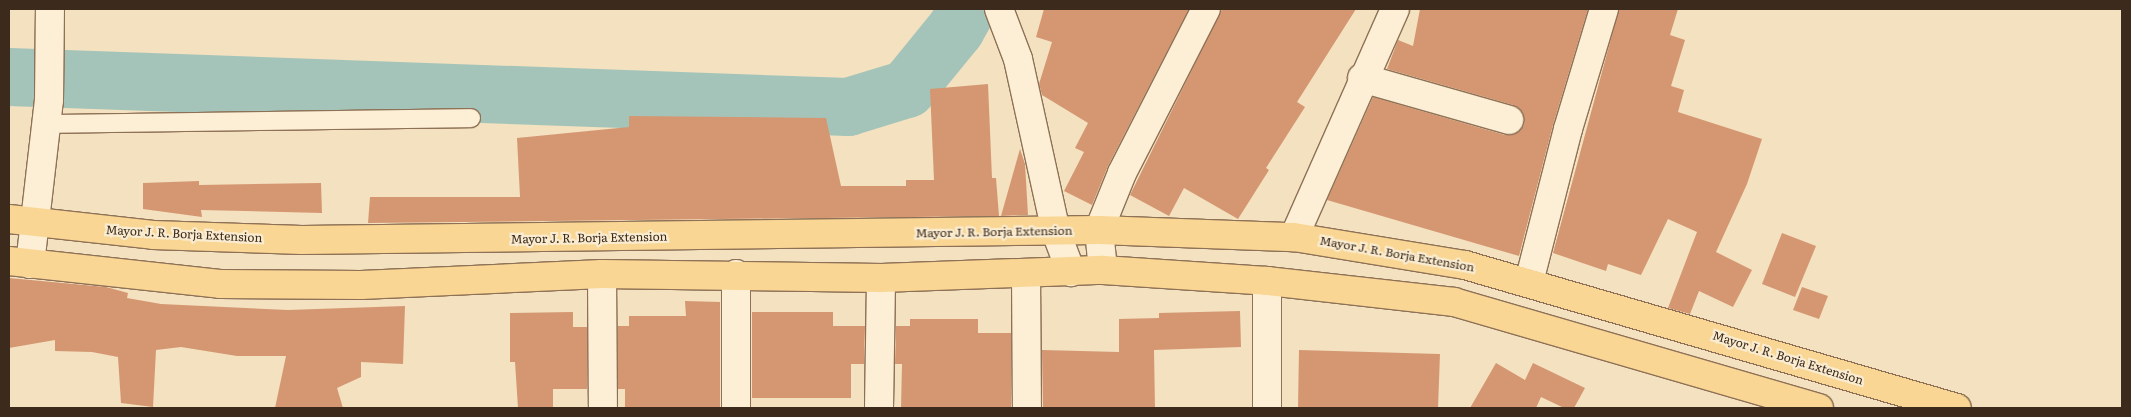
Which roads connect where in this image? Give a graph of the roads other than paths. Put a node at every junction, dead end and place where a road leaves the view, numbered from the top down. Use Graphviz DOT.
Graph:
graph roads {
  1 [pos="50,9"];
  2 [pos="999,9"];
  3 [pos="1206,9"];
  4 [pos="1395,9"];
  5 [pos="1604,9"];
  6 [pos="1362,78"];
  7 [pos="47,112"];
  8 [pos="471,118"];
  9 [pos="1509,120"];
  10 [pos="9,219"];
  11 [pos="35,223"];
  12 [pos="1099,230"];
  13 [pos="1056,232"];
  14 [pos="1294,236"];
  15 [pos="528,239"];
  16 [pos="19,263"];
  17 [pos="1465,265"];
  18 [pos="1103,270"];
  19 [pos="1071,272"];
  20 [pos="1026,273"];
  21 [pos="602,274"];
  22 [pos="736,274"];
  23 [pos="529,277"];
  24 [pos="881,278"];
  25 [pos="1267,281"];
  26 [pos="1529,282"];
  27 [pos="1454,302"];
  28 [pos="603,408"];
  29 [pos="736,408"];
  30 [pos="879,408"];
  31 [pos="1027,408"];
  32 [pos="1267,408"];
  33 [pos="1819,408"];
  34 [pos="1958,408"];
  1 -- 7 [label="street"];
  2 -- 13 [label="street"];
  3 -- 12 [label="street"];
  4 -- 6 [label="street"];
  5 -- 26 [label="street"];
  6 -- 9 [label="street"];
  6 -- 14 [label="street"];
  7 -- 8 [label="lane"];
  7 -- 11 [label="street"];
  10 -- 11 [label="main road, Mayor J. R. Borja Extension"];
  11 -- 15 [label="main road, Mayor J. R. Borja Extension"];
  11 -- 16 [label="street"];
  12 -- 13 [label="main road, Mayor J. R. Borja Extension"];
  12 -- 14 [label="main road, Mayor J. R. Borja Extension"];
  12 -- 18 [label="street"];
  13 -- 15 [label="main road, Mayor J. R. Borja Extension"];
  13 -- 19 [label="street"];
  14 -- 17 [label="main road, Mayor J. R. Borja Extension"];
  15 -- 23 [label="main road"];
  16 -- 23 [label="main road"];
  17 -- 26 [label="main road, Mayor J. R. Borja Extension"];
  17 -- 27 [label="main road"];
  18 -- 19 [label="main road"];
  18 -- 25 [label="main road"];
  19 -- 20 [label="main road"];
  20 -- 24 [label="main road"];
  20 -- 31 [label="street"];
  21 -- 22 [label="main road"];
  21 -- 23 [label="main road"];
  21 -- 28 [label="street"];
  22 -- 24 [label="main road"];
  22 -- 29 [label="street"];
  24 -- 30 [label="street"];
  25 -- 27 [label="main road"];
  25 -- 32 [label="street"];
  26 -- 34 [label="main road, Mayor J. R. Borja Extension"];
  27 -- 33 [label="main road"];
}
